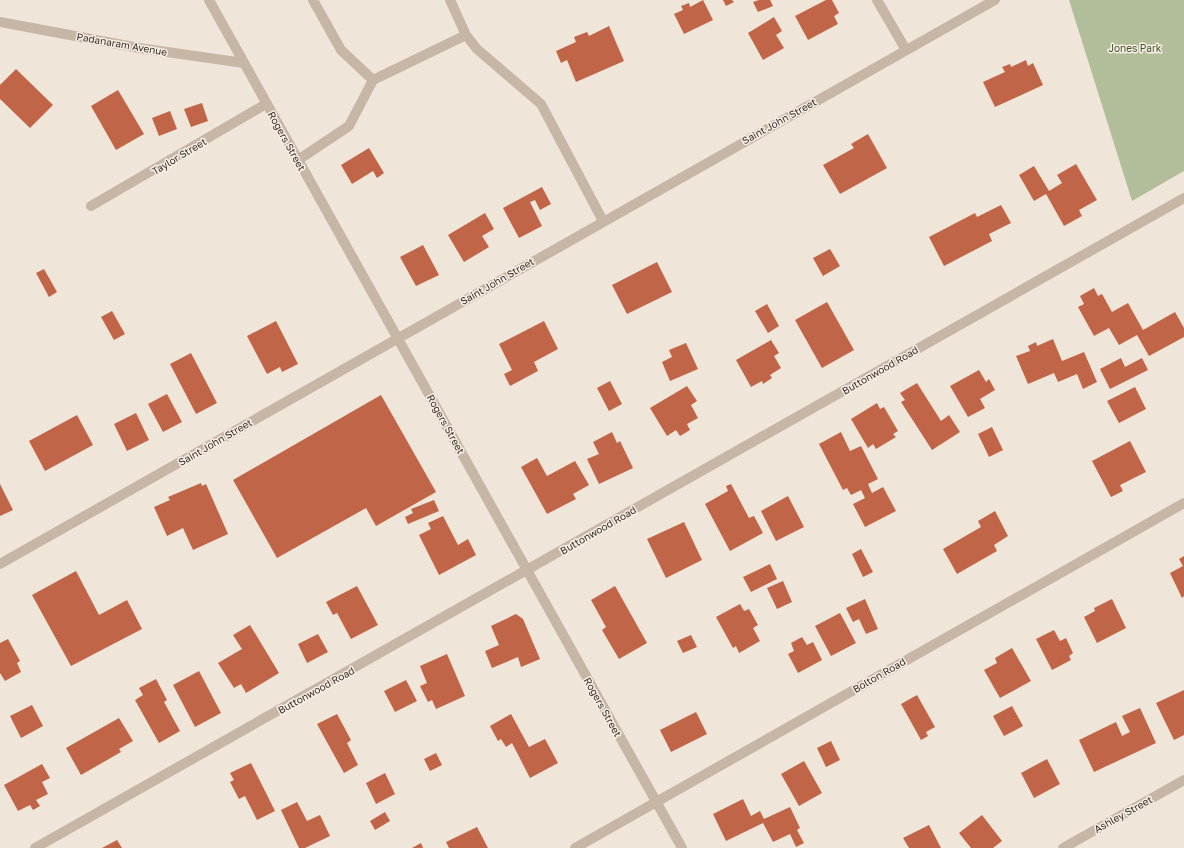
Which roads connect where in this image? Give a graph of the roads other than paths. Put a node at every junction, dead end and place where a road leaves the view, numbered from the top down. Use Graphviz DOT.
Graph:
graph roads {
  1 [pos="209,0"];
  2 [pos="313,0"];
  3 [pos="450,0"];
  4 [pos="877,0"];
  5 [pos="995,0"];
  6 [pos="0,22"];
  7 [pos="466,35"];
  8 [pos="906,50"];
  9 [pos="244,63"];
  10 [pos="373,80"];
  11 [pos="266,104"];
  12 [pos="298,160"];
  13 [pos="1184,198"];
  14 [pos="91,206"];
  15 [pos="604,221"];
  16 [pos="398,338"];
  17 [pos="1184,503"];
  18 [pos="0,564"];
  19 [pos="526,570"];
  20 [pos="1184,780"];
  21 [pos="656,802"];
  22 [pos="35,848"];
  23 [pos="575,848"];
  24 [pos="682,848"];
  25 [pos="1063,848"];
  1 -- 9 [label="street, Rogers Street"];
  2 -- 10 [label="street"];
  3 -- 7 [label="street"];
  4 -- 8 [label="street"];
  5 -- 8 [label="street, Saint John Street"];
  6 -- 9 [label="street, Padanaram Avenue"];
  7 -- 10 [label="street"];
  7 -- 15 [label="street"];
  8 -- 15 [label="street, Saint John Street"];
  9 -- 11 [label="street, Rogers Street"];
  10 -- 12 [label="street"];
  11 -- 12 [label="street, Rogers Street"];
  11 -- 14 [label="street, Taylor Street"];
  12 -- 16 [label="street, Rogers Street"];
  13 -- 19 [label="street, Buttonwood Road"];
  15 -- 16 [label="street, Saint John Street"];
  16 -- 18 [label="street, Saint John Street"];
  16 -- 19 [label="street, Rogers Street"];
  17 -- 21 [label="street, Bolton Road"];
  19 -- 21 [label="street, Rogers Street"];
  19 -- 22 [label="street, Buttonwood Road"];
  20 -- 25 [label="street, Ashley Street"];
  21 -- 23 [label="street, Bolton Road"];
  21 -- 24 [label="street, Rogers Street"];
}
